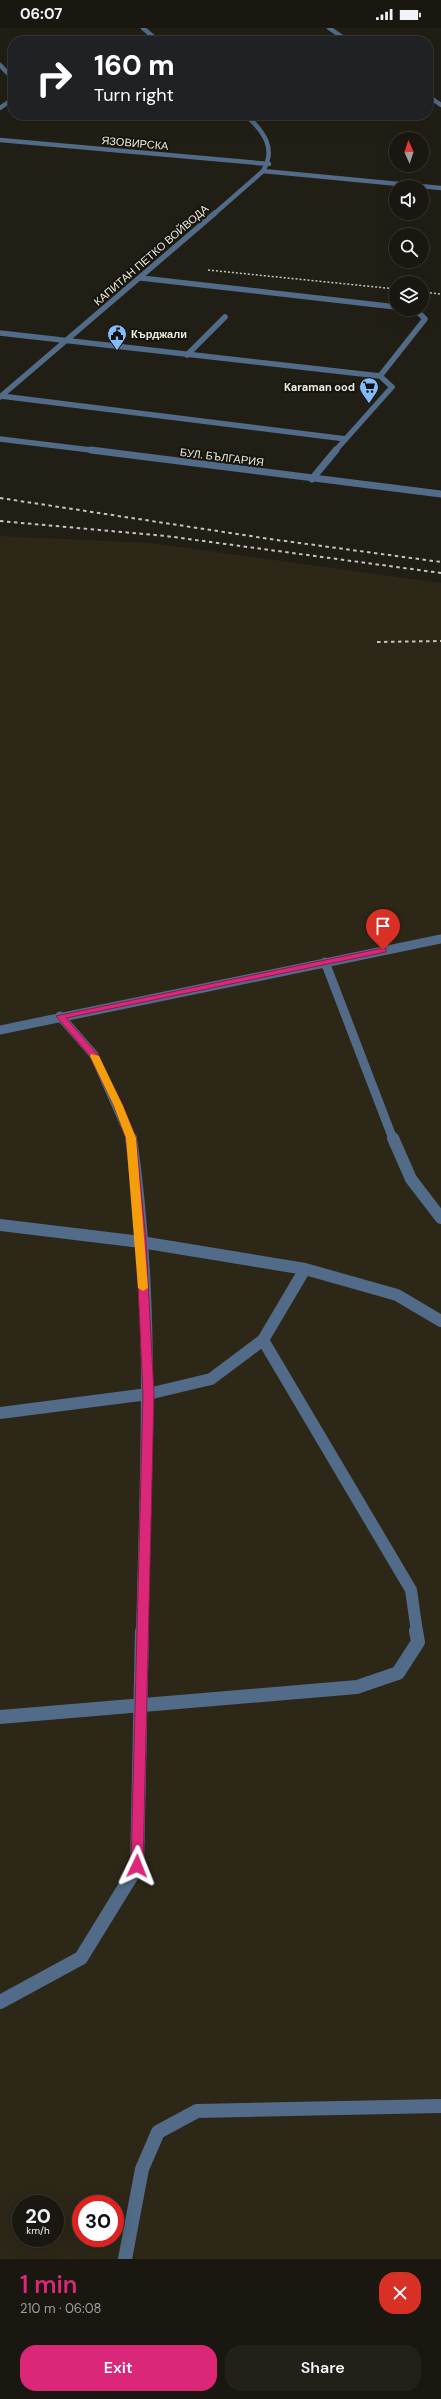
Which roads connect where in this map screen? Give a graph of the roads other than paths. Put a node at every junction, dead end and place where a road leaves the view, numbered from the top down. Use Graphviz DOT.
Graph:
graph roads {
  1 [pos="143,28"];
  2 [pos="329,28"];
  3 [pos="152,36"];
  4 [pos="341,36"];
  5 [pos="0,65"];
  6 [pos="8,74"];
  7 [pos="251,120"];
  8 [pos="0,140"];
  9 [pos="269,164"];
  10 [pos="263,171"];
  11 [pos="441,188"];
  12 [pos="141,278"];
  13 [pos="389,306"];
  14 [pos="422,316"];
  15 [pos="225,317"];
  16 [pos="0,333"];
  17 [pos="66,341"];
  18 [pos="187,355"];
  19 [pos="380,376"];
  20 [pos="1,396"];
  21 [pos="0,439"];
  22 [pos="346,439"];
  23 [pos="312,479"];
  24 [pos="441,494"];
  25 [pos="441,939"];
  26 [pos="325,962"];
  27 [pos="60,1016"];
  28 [pos="0,1030"];
  29 [pos="441,1218"];
  30 [pos="0,1225"];
  31 [pos="141,1242"];
  32 [pos="305,1269"];
  33 [pos="441,1321"];
  34 [pos="262,1340"];
  35 [pos="148,1394"];
  36 [pos="0,1413"];
  37 [pos="142,1705"];
  38 [pos="0,1717"];
  39 [pos="0,2002"];
  40 [pos="441,2106"];
  41 [pos="125,2259"];
  1 -- 3 [label="street"];
  2 -- 4 [label="street"];
  5 -- 6 [label="street"];
  7 -- 9 [label="street"];
  8 -- 9 [label="street, ЯЗОВИРСКА"];
  9 -- 10 [label="street, КАПИТАН ПЕТКО ВОЙВОДА"];
  10 -- 11 [label="street"];
  10 -- 12 [label="street, КАПИТАН ПЕТКО ВОЙВОДА"];
  12 -- 13 [label="street"];
  12 -- 17 [label="street, КАПИТАН ПЕТКО ВОЙВОДА"];
  14 -- 19 [label="street"];
  15 -- 18 [label="street"];
  16 -- 17 [label="street"];
  17 -- 18 [label="street"];
  17 -- 20 [label="street, КАПИТАН ПЕТКО ВОЙВОДА"];
  18 -- 19 [label="street"];
  19 -- 22 [label="street"];
  20 -- 22 [label="street"];
  21 -- 23 [label="street, БУЛ. БЪЛГАРИЯ"];
  22 -- 23 [label="street"];
  23 -- 24 [label="street, БУЛ. БЪЛГАРИЯ"];
  25 -- 26 [label="street"];
  26 -- 27 [label="street"];
  26 -- 29 [label="street"];
  27 -- 28 [label="street"];
  27 -- 31 [label="street"];
  30 -- 31 [label="street"];
  31 -- 32 [label="street"];
  31 -- 35 [label="street"];
  32 -- 33 [label="street"];
  32 -- 34 [label="street"];
  34 -- 35 [label="street"];
  34 -- 37 [label="street"];
  35 -- 36 [label="street"];
  35 -- 37 [label="street"];
  37 -- 38 [label="street"];
  37 -- 39 [label="street"];
  40 -- 41 [label="street"];
}
